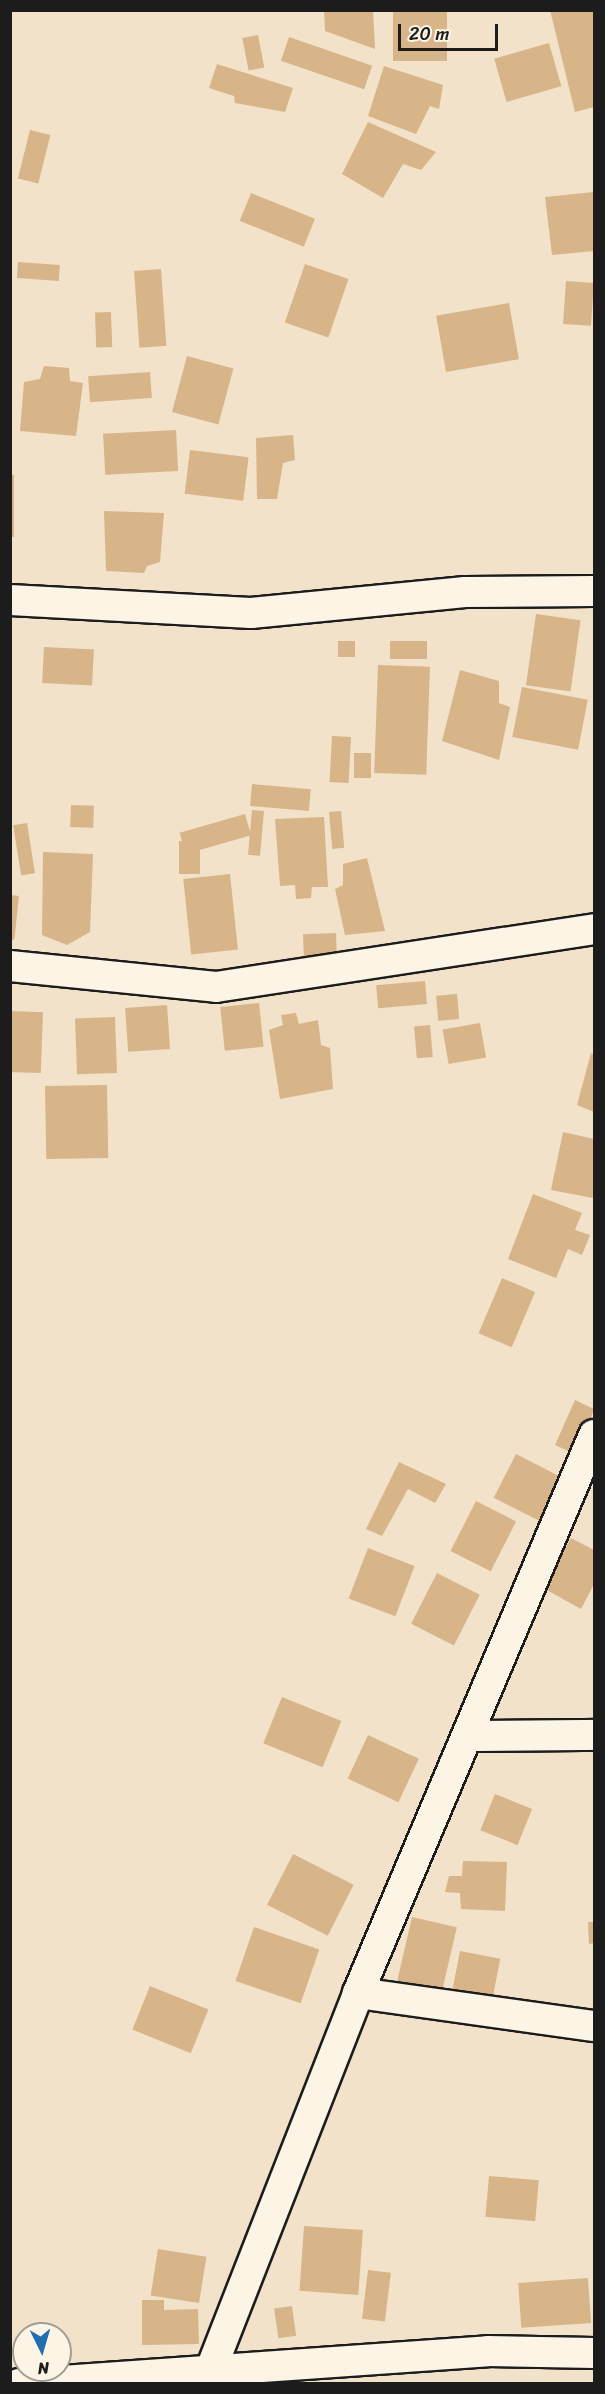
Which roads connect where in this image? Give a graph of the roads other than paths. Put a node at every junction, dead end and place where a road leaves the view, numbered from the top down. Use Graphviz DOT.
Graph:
graph roads {
  1 [pos="594,591"];
  2 [pos="10,600"];
  3 [pos="594,929"];
  4 [pos="10,966"];
  5 [pos="594,1435"];
  6 [pos="594,1736"];
  7 [pos="468,1737"];
  8 [pos="358,1993"];
  9 [pos="594,2026"];
  10 [pos="594,2353"];
  11 [pos="204,2376"];
  12 [pos="19,2384"];
  1 -- 2 [label="street"];
  3 -- 4 [label="street"];
  5 -- 7 [label="street"];
  6 -- 7 [label="street"];
  7 -- 8 [label="street"];
  8 -- 9 [label="street"];
  8 -- 11 [label="street"];
  10 -- 11 [label="street"];
  11 -- 12 [label="street"];
}
